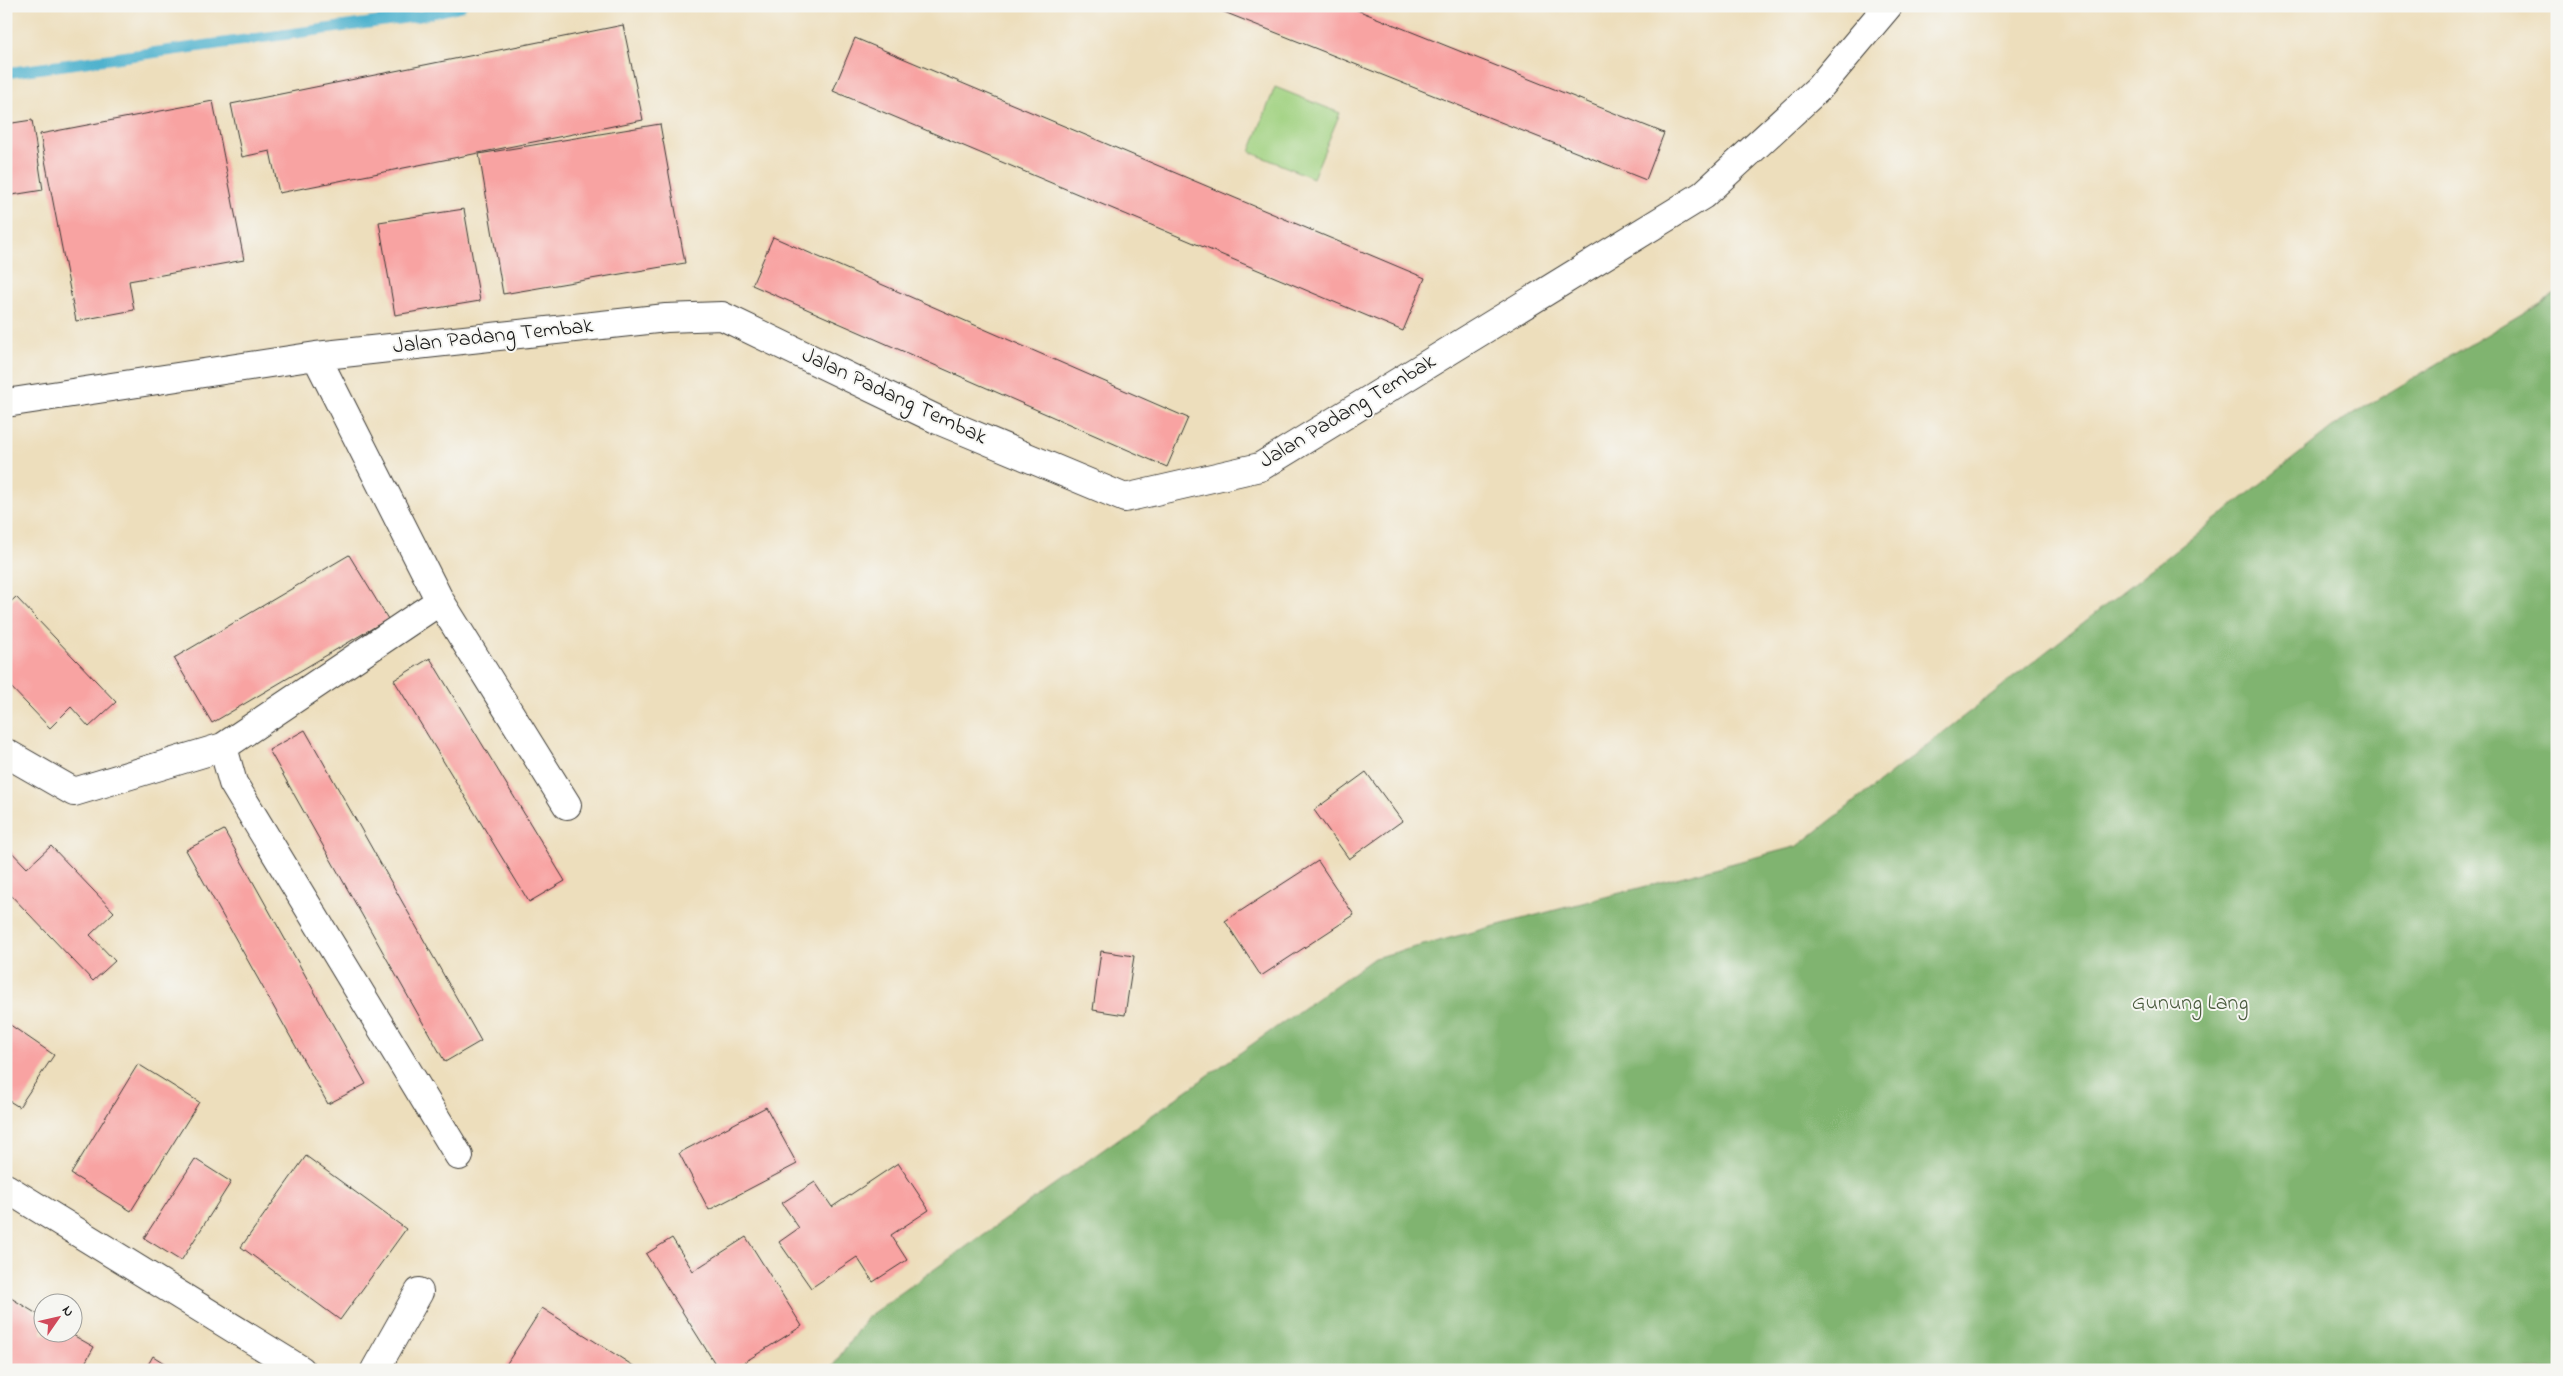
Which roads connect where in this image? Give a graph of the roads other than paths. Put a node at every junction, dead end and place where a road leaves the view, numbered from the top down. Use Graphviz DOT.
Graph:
graph roads {
  1 [pos="1888,6"];
  2 [pos="316,356"];
  3 [pos="6,403"];
  4 [pos="440,600"];
  5 [pos="223,747"];
  6 [pos="6,753"];
  7 [pos="567,805"];
  8 [pos="459,1156"];
  9 [pos="6,1188"];
  10 [pos="419,1292"];
  11 [pos="301,1370"];
  12 [pos="375,1370"];
  1 -- 2 [label="street, Jalan Padang Tembak"];
  2 -- 3 [label="street, Jalan Padang Tembak"];
  2 -- 4 [label="street"];
  4 -- 5 [label="street"];
  4 -- 7 [label="street"];
  5 -- 6 [label="street"];
  5 -- 8 [label="street"];
  9 -- 11 [label="street"];
  10 -- 12 [label="street"];
}
